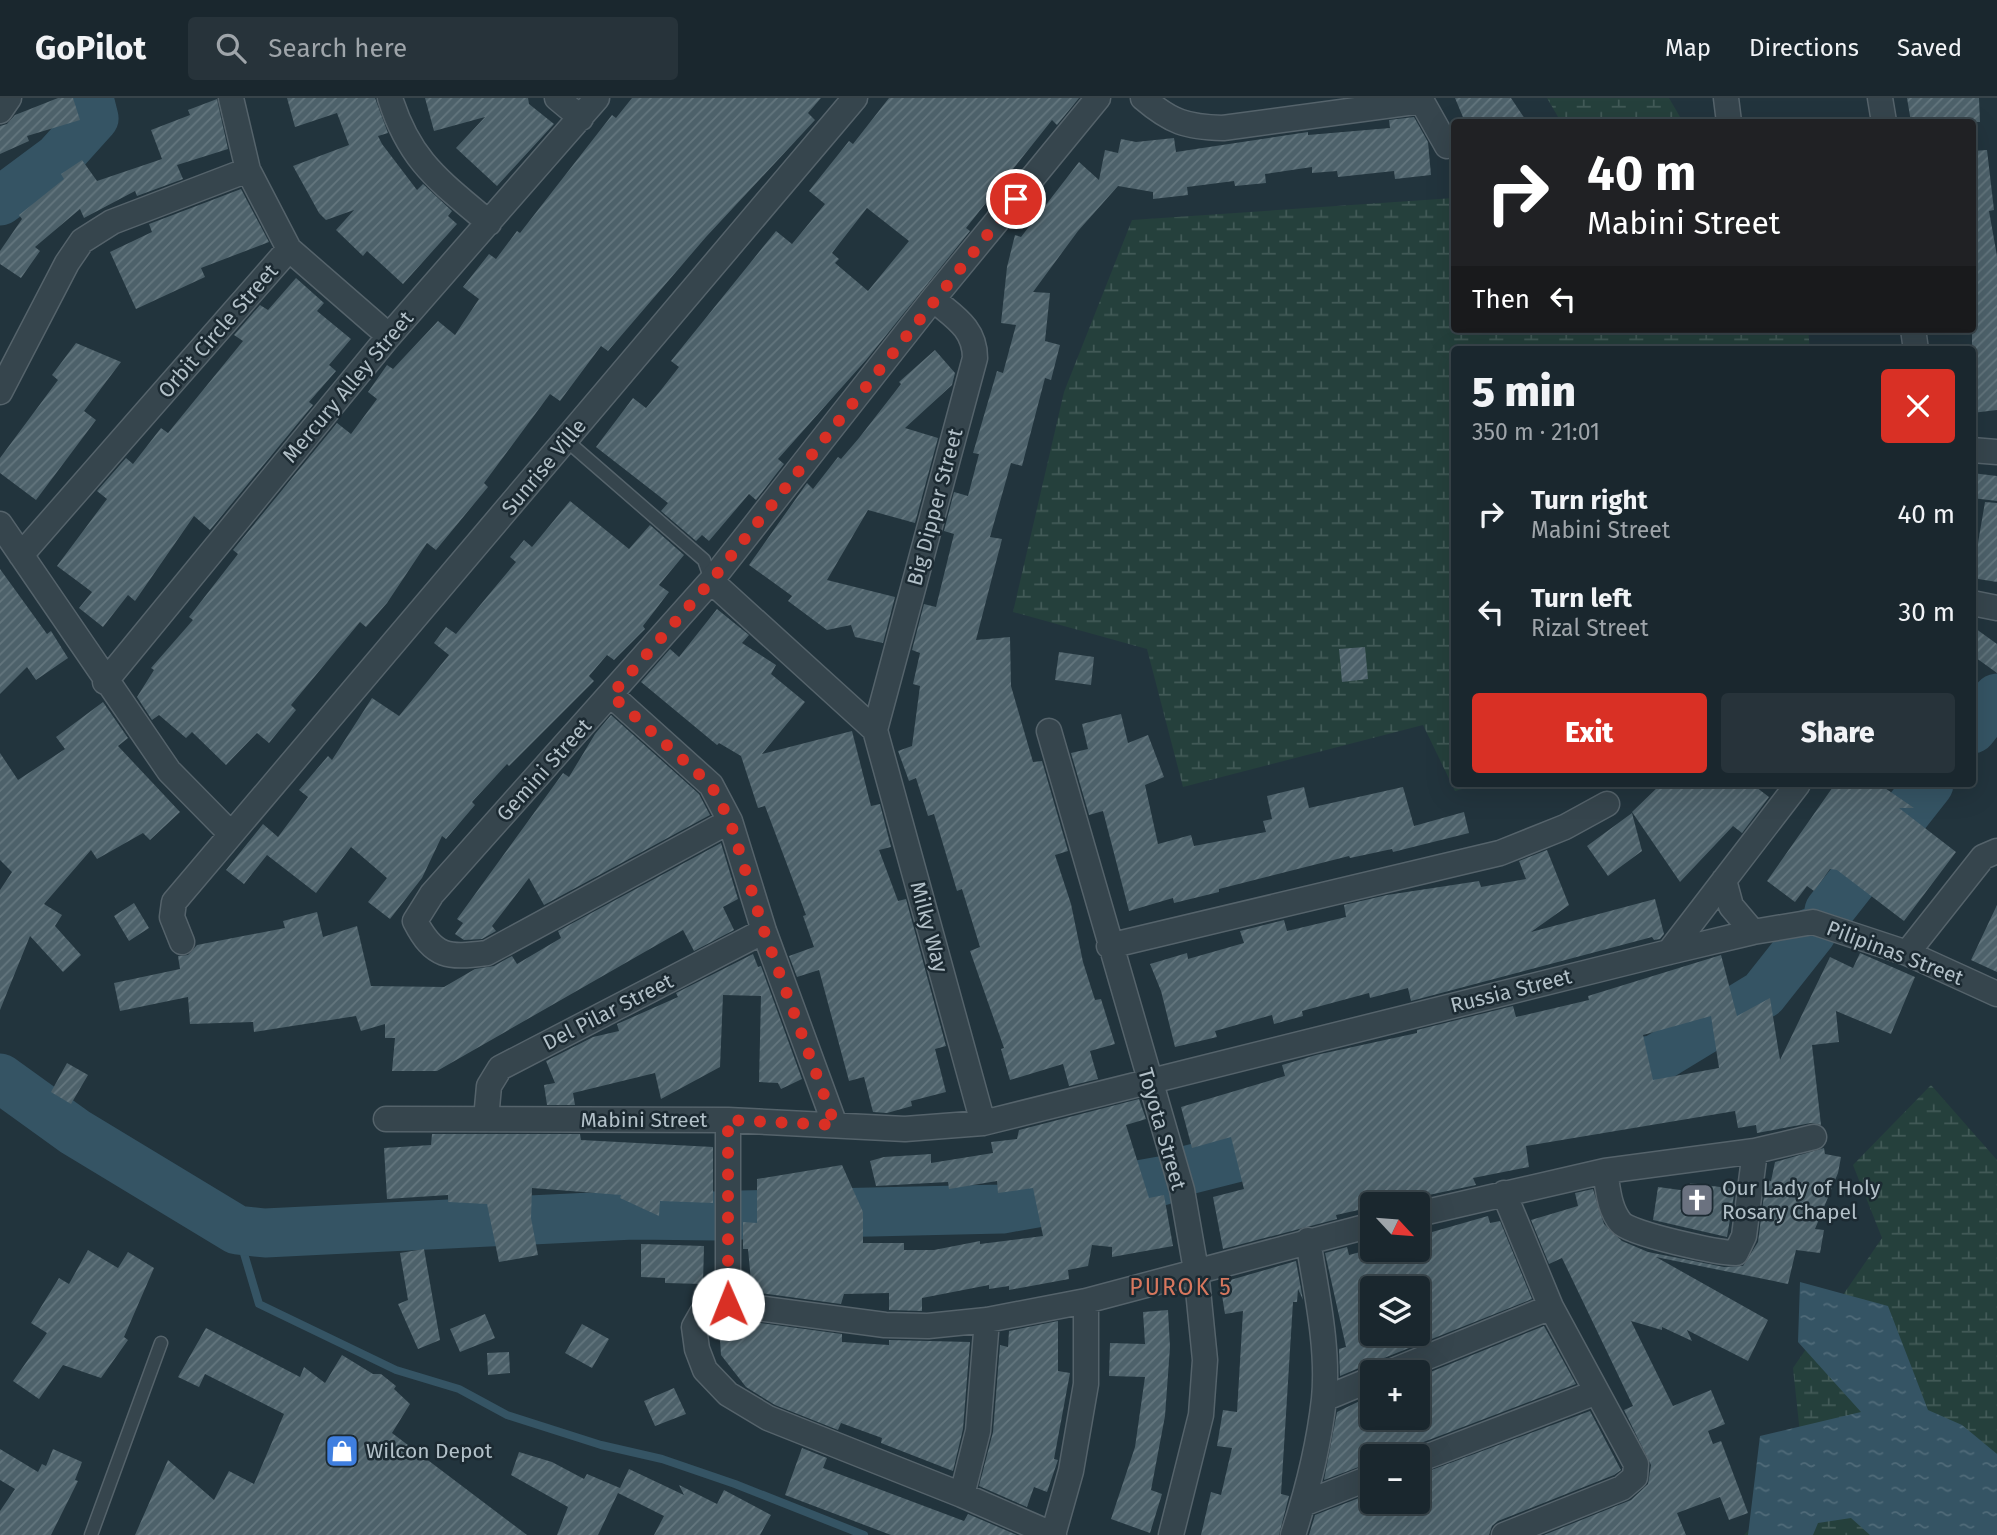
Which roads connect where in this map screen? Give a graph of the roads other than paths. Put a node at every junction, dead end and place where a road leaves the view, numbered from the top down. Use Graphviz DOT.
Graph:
graph roads {
  1 [pos="230,98"];
  2 [pos="390,98"];
  3 [pos="557,98"];
  4 [pos="597,98"];
  5 [pos="855,98"];
  6 [pos="1098,98"];
  7 [pos="1143,98"];
  8 [pos="1726,98"];
  9 [pos="1880,98"];
  10 [pos="1421,100"];
  11 [pos="581,118"];
  12 [pos="1729,119"];
  13 [pos="1884,119"];
  14 [pos="1447,146"];
  15 [pos="248,170"];
  16 [pos="489,223"];
  17 [pos="289,249"];
  18 [pos="933,299"];
  19 [pos="388,336"];
  20 [pos="0,392"];
  21 [pos="567,442"];
  22 [pos="1976,450"];
  23 [pos="1997,452"];
  24 [pos="0,524"];
  25 [pos="21,555"];
  26 [pos="711,581"];
  27 [pos="1976,604"];
  28 [pos="1997,608"];
  29 [pos="105,682"];
  30 [pos="611,695"];
  31 [pos="875,730"];
  32 [pos="1049,731"];
  33 [pos="1796,787"];
  34 [pos="1606,804"];
  35 [pos="730,821"];
  36 [pos="230,833"];
  37 [pos="1997,851"];
  38 [pos="1724,880"];
  39 [pos="764,931"];
  40 [pos="1753,932"];
  41 [pos="182,942"];
  42 [pos="1110,946"];
  43 [pos="1669,952"];
  44 [pos="1907,953"];
  45 [pos="1997,994"];
  46 [pos="1148,1082"];
  47 [pos="386,1119"];
  48 [pos="486,1119"];
  49 [pos="728,1120"];
  50 [pos="984,1123"];
  51 [pos="835,1125"];
  52 [pos="1814,1137"];
  53 [pos="1755,1151"];
  54 [pos="1605,1171"];
  55 [pos="1504,1194"];
  56 [pos="1430,1211"];
  57 [pos="1360,1228"];
  58 [pos="1308,1240"];
  59 [pos="1196,1269"];
  60 [pos="1086,1301"];
  61 [pos="728,1304"];
  62 [pos="1551,1307"];
  63 [pos="987,1320"];
  64 [pos="161,1343"];
  65 [pos="1420,1360"];
  66 [pos="1360,1384"];
  67 [pos="1597,1392"];
  68 [pos="1324,1399"];
  69 [pos="1430,1455"];
  70 [pos="1360,1482"];
  71 [pos="962,1495"];
  72 [pos="1303,1504"];
  73 [pos="91,1535"];
  74 [pos="1053,1535"];
  75 [pos="1171,1535"];
  76 [pos="1293,1535"];
  77 [pos="1504,1535"];
  1 -- 15 [label="street, Orbit Circle Street"];
  2 -- 16 [label="street"];
  3 -- 11 [label="street"];
  4 -- 11 [label="street, Mercury Alley Street"];
  5 -- 21 [label="street, Sunrise Ville"];
  6 -- 18 [label="street, Gemini Street"];
  7 -- 10 [label="street"];
  8 -- 12 [label="street"];
  9 -- 13 [label="street"];
  10 -- 14 [label="street"];
  11 -- 16 [label="street, Mercury Alley Street"];
  15 -- 17 [label="street, Orbit Circle Street"];
  15 -- 20 [label="street"];
  16 -- 19 [label="street, Mercury Alley Street"];
  17 -- 19 [label="street"];
  17 -- 25 [label="street, Orbit Circle Street"];
  18 -- 26 [label="street, Gemini Street"];
  18 -- 31 [label="street, Big Dipper Street"];
  19 -- 29 [label="street, Mercury Alley Street"];
  21 -- 26 [label="lane"];
  21 -- 36 [label="street, Sunrise Ville"];
  22 -- 23 [label="street"];
  24 -- 25 [label="street"];
  25 -- 29 [label="street"];
  26 -- 30 [label="street, Gemini Street"];
  26 -- 31 [label="street"];
  27 -- 28 [label="street"];
  29 -- 36 [label="street"];
  30 -- 35 [label="street"];
  30 -- 35 [label="street, Gemini Street"];
  31 -- 50 [label="street, Milky Way"];
  32 -- 42 [label="street, Toyota Street"];
  33 -- 38 [label="street"];
  34 -- 42 [label="street"];
  35 -- 39 [label="street"];
  36 -- 41 [label="street, Sunrise Ville"];
  37 -- 44 [label="street"];
  38 -- 40 [label="street"];
  38 -- 43 [label="street"];
  39 -- 48 [label="street, Del Pilar Street"];
  39 -- 51 [label="street"];
  40 -- 43 [label="street, Pilipinas Street"];
  40 -- 44 [label="street, Pilipinas Street"];
  42 -- 46 [label="street, Toyota Street"];
  43 -- 46 [label="street, Russia Street"];
  44 -- 45 [label="street, Pilipinas Street"];
  46 -- 50 [label="street, Mabini Street"];
  46 -- 59 [label="street, Toyota Street"];
  47 -- 48 [label="street, Mabini Street"];
  48 -- 49 [label="street, Mabini Street"];
  49 -- 51 [label="street, Mabini Street"];
  49 -- 61 [label="street"];
  50 -- 51 [label="street, Mabini Street"];
  52 -- 53 [label="street"];
  53 -- 54 [label="street"];
  53 -- 54 [label="street"];
  54 -- 55 [label="street"];
  55 -- 56 [label="street"];
  55 -- 62 [label="street"];
  57 -- 58 [label="street"];
  58 -- 59 [label="street"];
  58 -- 68 [label="street"];
  59 -- 60 [label="street"];
  59 -- 75 [label="street, Toyota Street"];
  60 -- 63 [label="street"];
  60 -- 74 [label="street"];
  61 -- 63 [label="street"];
  61 -- 71 [label="street"];
  62 -- 65 [label="street"];
  62 -- 67 [label="street"];
  63 -- 71 [label="street"];
  64 -- 73 [label="lane"];
  66 -- 68 [label="street"];
  67 -- 69 [label="street"];
  67 -- 77 [label="street"];
  68 -- 72 [label="street"];
  70 -- 72 [label="street"];
  71 -- 74 [label="street"];
  72 -- 76 [label="street"];
}
